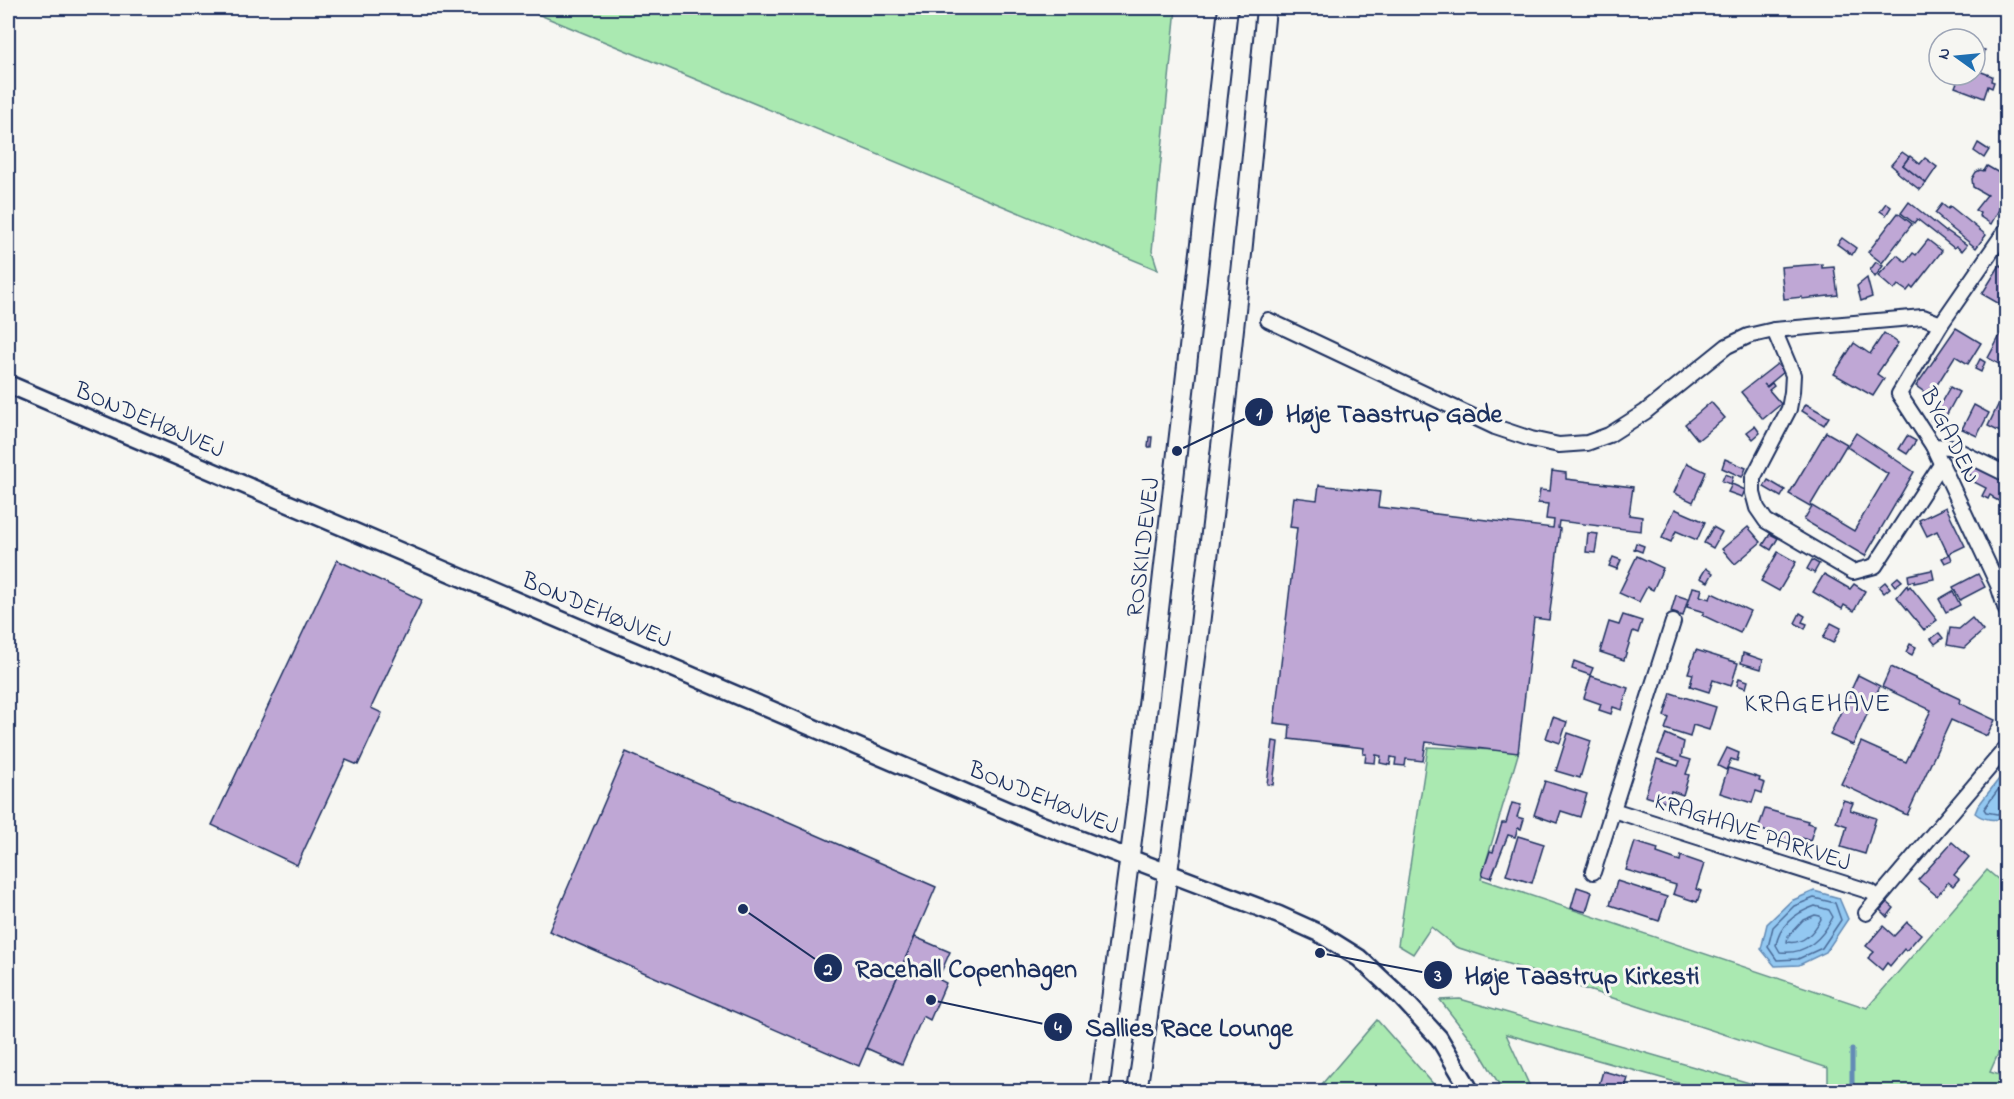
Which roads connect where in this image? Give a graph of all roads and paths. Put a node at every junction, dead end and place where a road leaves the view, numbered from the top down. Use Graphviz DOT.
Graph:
graph roads {
  1 [pos="1228,8"];
  2 [pos="1266,8"];
  3 [pos="2007,230"];
  4 [pos="1268,320"];
  5 [pos="1941,324"];
  6 [pos="1774,330"];
  7 [pos="8,384"];
  8 [pos="1933,446"];
  9 [pos="1942,463"];
  10 [pos="2007,474"];
  11 [pos="2007,610"];
  12 [pos="1672,622"];
  13 [pos="2007,748"];
  14 [pos="1613,810"];
  15 [pos="1129,858"];
  16 [pos="1593,872"];
  17 [pos="1169,874"];
  18 [pos="1878,898"];
  19 [pos="1866,913"];
  20 [pos="1099,1092"];
  21 [pos="1137,1092"];
  22 [pos="1472,1092"];
  1 -- 15 [label="main road, ROSKILDEVEJ"];
  2 -- 17 [label="main road"];
  3 -- 5 [label="street, BYGADEN"];
  4 -- 6 [label="street"];
  5 -- 6 [label="street"];
  5 -- 8 [label="street, BYGADEN"];
  6 -- 9 [label="street"];
  7 -- 15 [label="street, BONDEHØJVEJ"];
  8 -- 9 [label="street, BYGADEN"];
  8 -- 10 [label="street"];
  9 -- 11 [label="street, BYGADEN"];
  12 -- 14 [label="street"];
  13 -- 18 [label="street"];
  14 -- 16 [label="street"];
  14 -- 18 [label="street, KRAGHAVE PARKVEJ"];
  15 -- 17 [label="street, BONDEHØJVEJ"];
  15 -- 20 [label="main road, ROSKILDEVEJ"];
  17 -- 21 [label="main road"];
  17 -- 22 [label="street, BONDEHØJVEJ"];
  18 -- 19 [label="street"];
}
